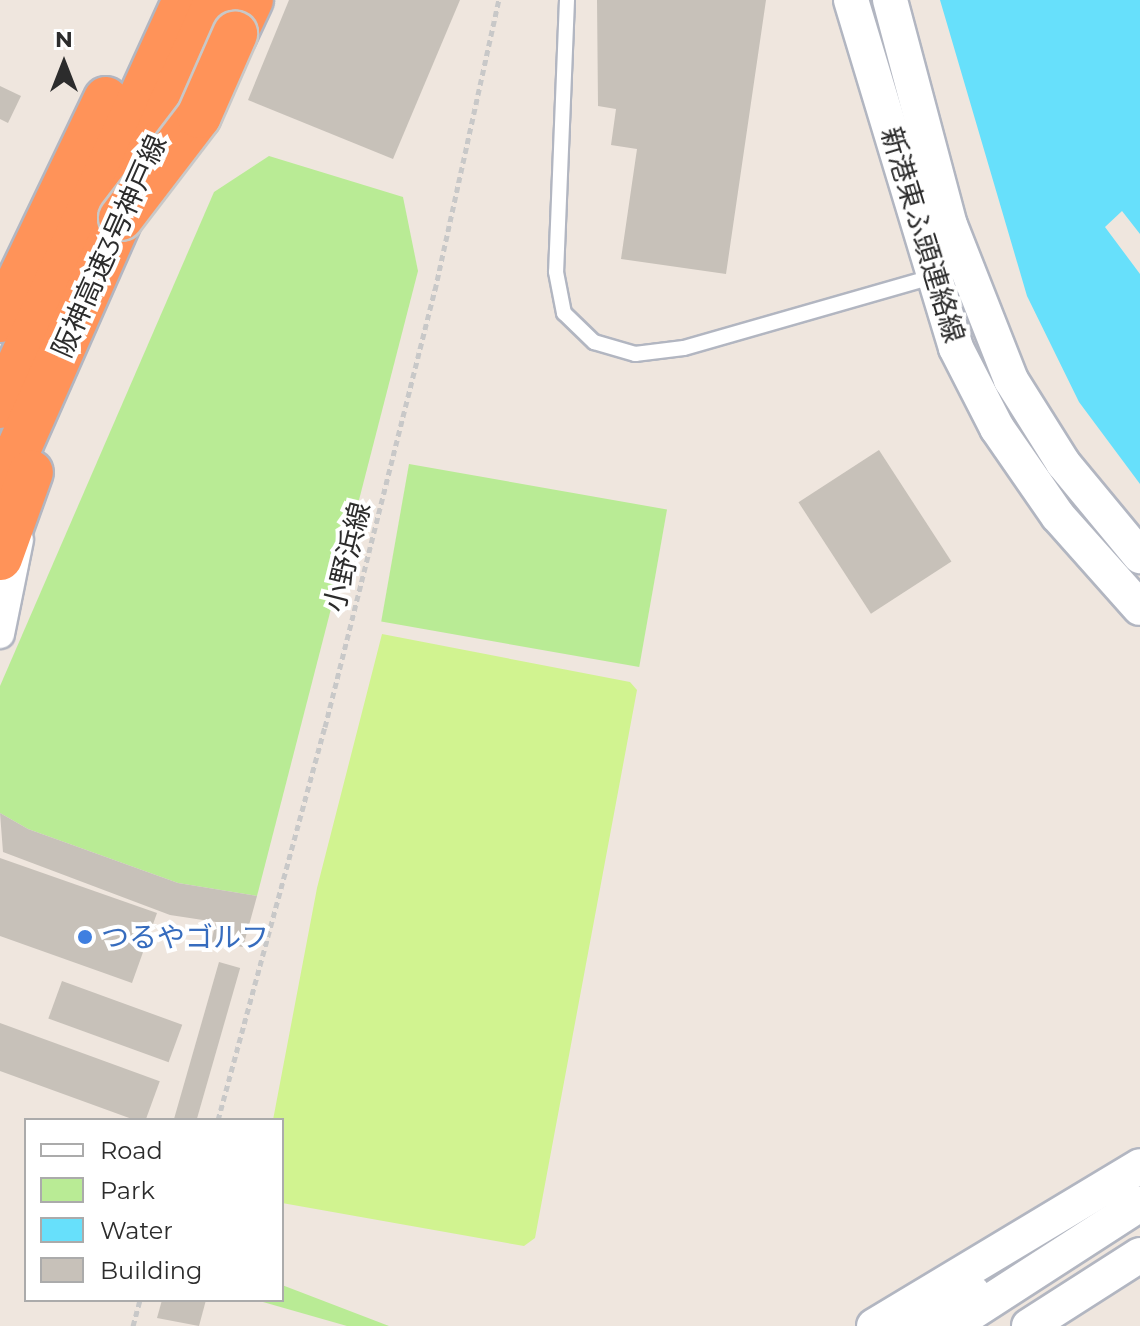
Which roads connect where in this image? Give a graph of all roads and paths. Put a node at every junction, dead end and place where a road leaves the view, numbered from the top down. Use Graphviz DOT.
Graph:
graph roads {
  1 [pos="161,0"];
  2 [pos="185,0"];
  3 [pos="217,0"];
  4 [pos="251,0"];
  5 [pos="499,0"];
  6 [pos="567,0"];
  7 [pos="851,0"];
  8 [pos="890,0"];
  9 [pos="121,218"];
  10 [pos="931,277"];
  11 [pos="0,320"];
  12 [pos="0,406"];
  13 [pos="16,481"];
  14 [pos="1140,556"];
  15 [pos="0,558"];
  16 [pos="1140,608"];
  17 [pos="0,634"];
  18 [pos="219,1118"];
  19 [pos="1140,1166"];
  20 [pos="1140,1185"];
  21 [pos="1140,1204"];
  22 [pos="1140,1255"];
  23 [pos="139,1302"];
  24 [pos="133,1326"];
  25 [pos="874,1326"];
  26 [pos="924,1326"];
  27 [pos="951,1326"];
  28 [pos="1029,1326"];
  1 -- 11 [label="highway"];
  2 -- 12 [label="highway, 阪神高速3号神戸線"];
  3 -- 9 [label="highway, 阪神高速3号神戸線, bridge"];
  4 -- 9 [label="highway, bridge"];
  5 -- 18 [label="path, 小野浜線"];
  6 -- 10 [label="lane"];
  7 -- 10 [label="street, 新港東ふ頭連絡線"];
  8 -- 14 [label="street, 新港東ふ頭連絡線"];
  9 -- 13 [label="highway, 阪神高速3号神戸線"];
  10 -- 16 [label="street, 新港東ふ頭連絡線"];
  13 -- 15 [label="highway, 阪神高速3号神戸線"];
  13 -- 17 [label="street"];
  19 -- 25 [label="street"];
  20 -- 26 [label="street"];
  21 -- 27 [label="street"];
  22 -- 28 [label="street"];
  23 -- 24 [label="path"];
}
